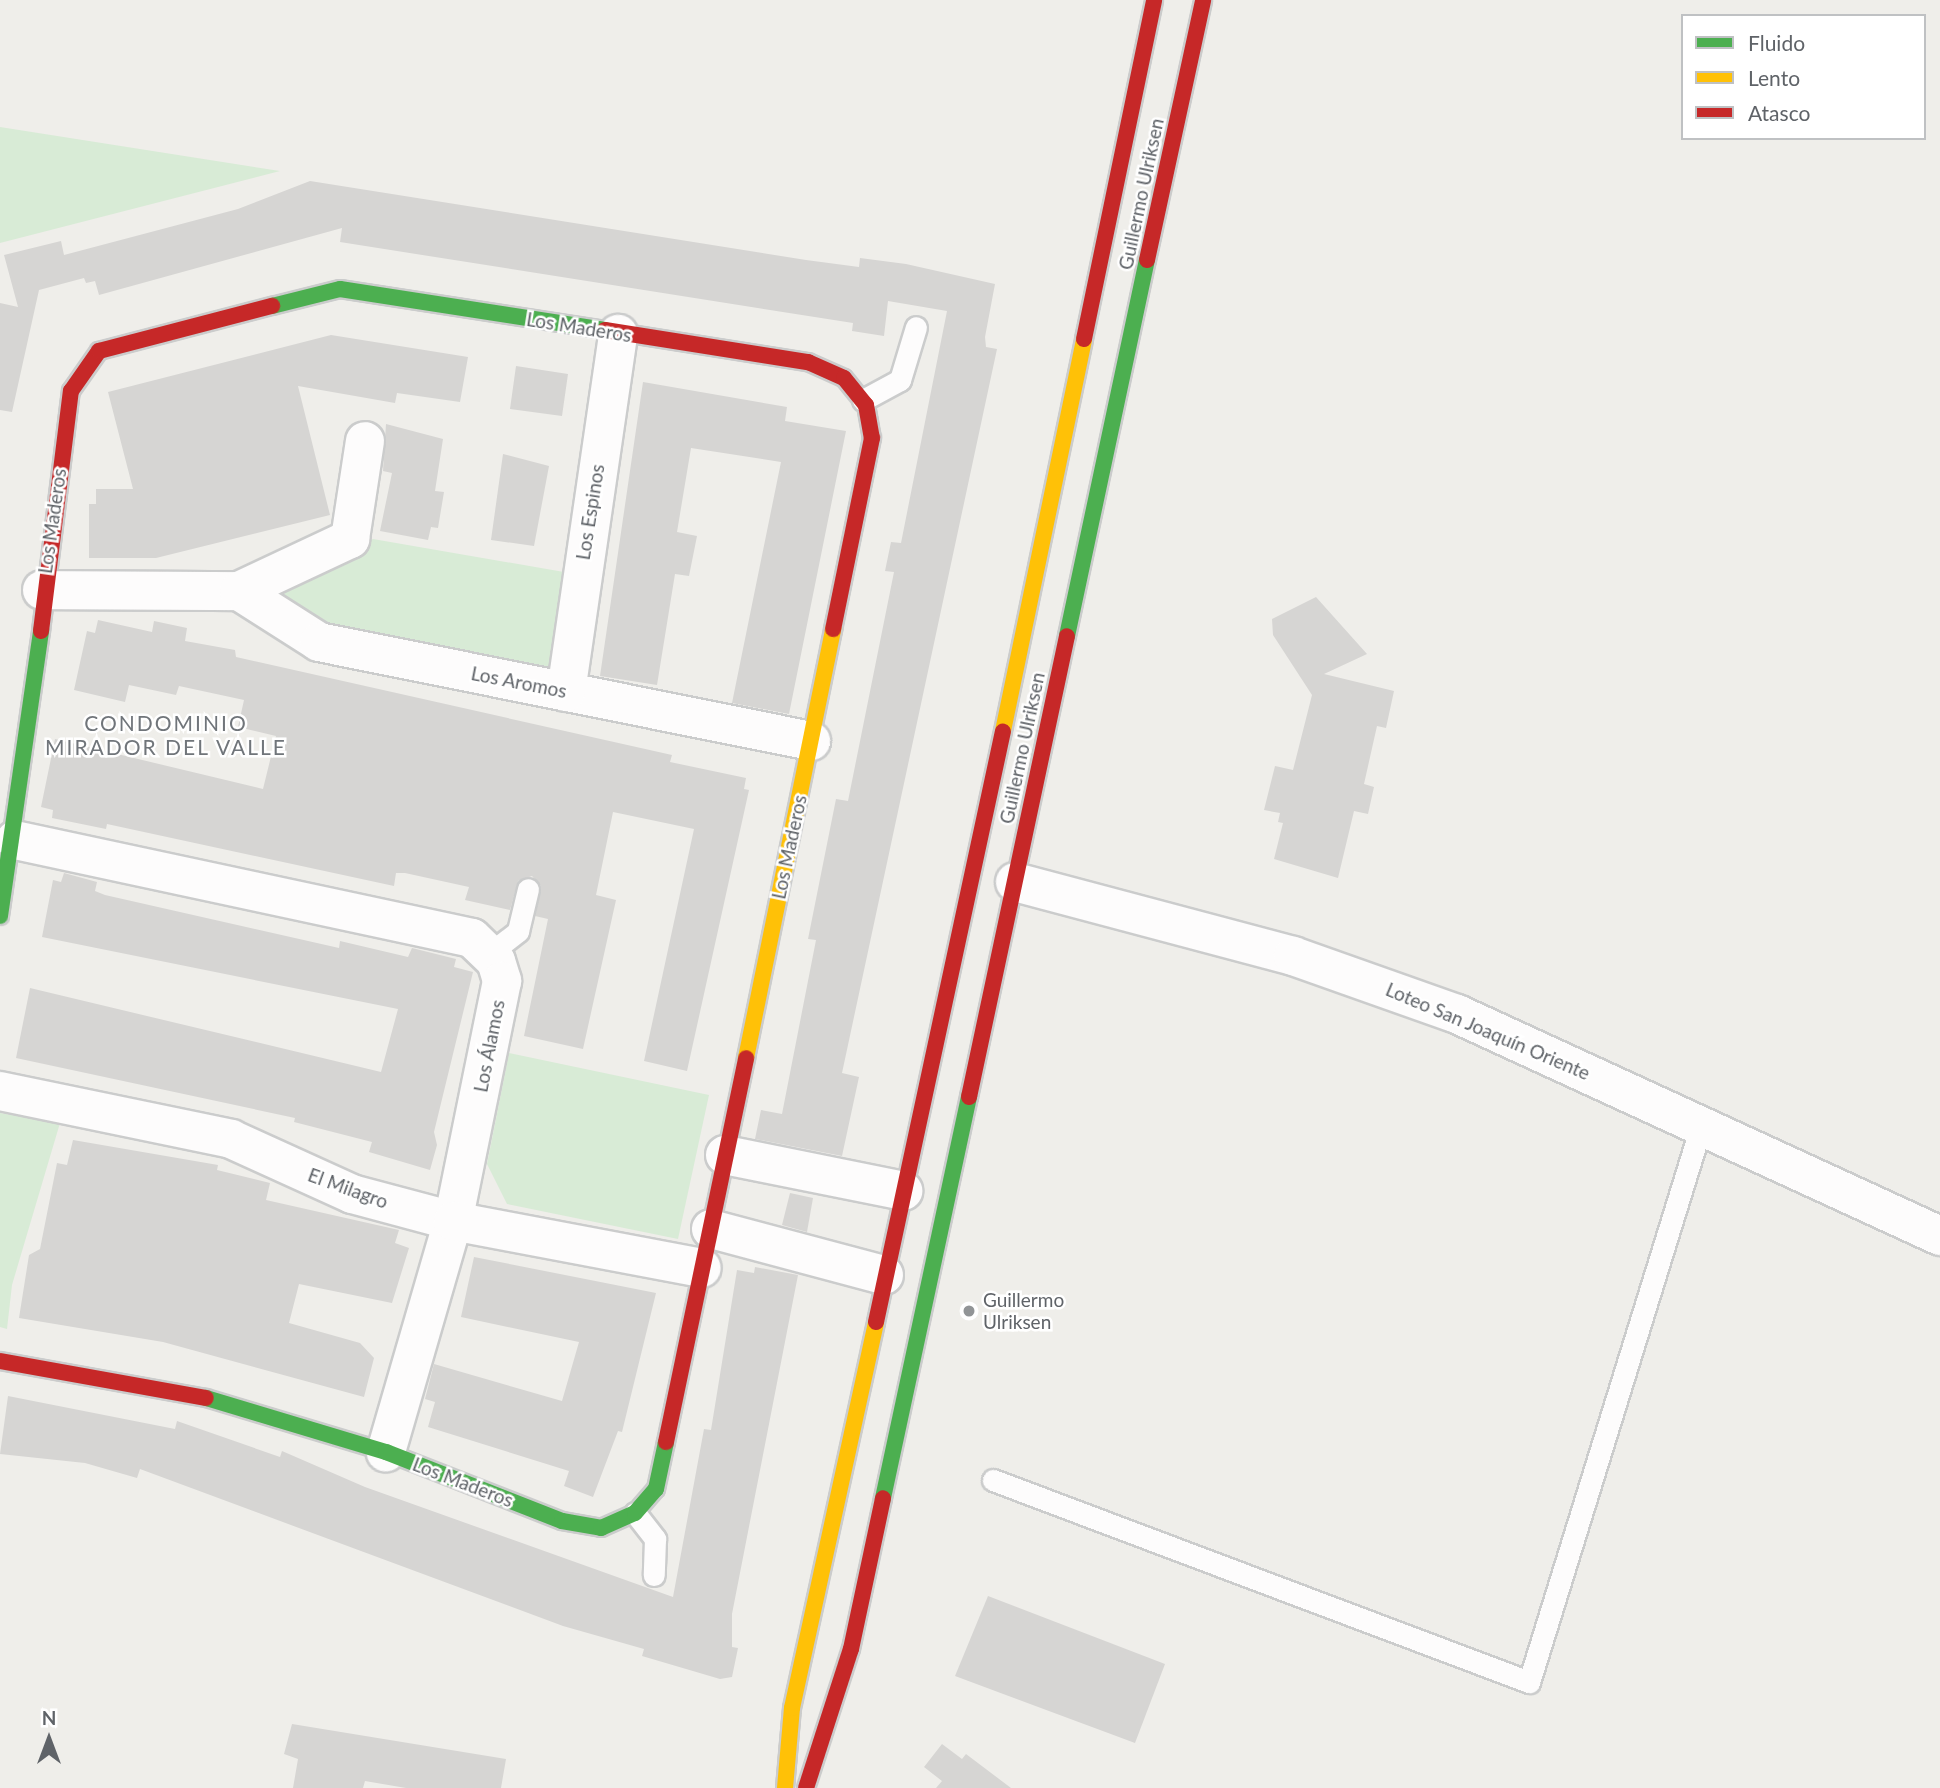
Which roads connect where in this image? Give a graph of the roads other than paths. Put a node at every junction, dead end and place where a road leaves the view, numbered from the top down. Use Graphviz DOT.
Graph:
graph roads {
  1 [pos="1154,0"];
  2 [pos="1203,0"];
  3 [pos="916,327"];
  4 [pos="618,334"];
  5 [pos="863,400"];
  6 [pos="365,440"];
  7 [pos="42,590"];
  8 [pos="239,591"];
  9 [pos="566,692"];
  10 [pos="811,741"];
  11 [pos="15,840"];
  12 [pos="1015,882"];
  13 [pos="528,890"];
  14 [pos="0,916"];
  15 [pos="489,954"];
  16 [pos="0,1091"];
  17 [pos="1702,1123"];
  18 [pos="725,1155"];
  19 [pos="903,1191"];
  20 [pos="453,1221"];
  21 [pos="711,1229"];
  22 [pos="1940,1236"];
  23 [pos="702,1268"];
  24 [pos="884,1275"];
  25 [pos="0,1361"];
  26 [pos="386,1452"];
  27 [pos="993,1480"];
  28 [pos="635,1513"];
  29 [pos="654,1575"];
  30 [pos="785,1788"];
  31 [pos="806,1788"];
  1 -- 19 [label="main road, Guillermo Ulriksen"];
  2 -- 12 [label="main road, Guillermo Ulriksen"];
  3 -- 5 [label="lane"];
  4 -- 5 [label="main road, Los Maderos"];
  4 -- 7 [label="main road, Los Maderos"];
  4 -- 9 [label="street, Los Espinos"];
  5 -- 10 [label="main road, Los Maderos"];
  6 -- 8 [label="street"];
  7 -- 8 [label="street"];
  7 -- 11 [label="main road, Los Maderos"];
  8 -- 9 [label="street, Los Aromos"];
  9 -- 10 [label="street, Los Aromos"];
  10 -- 18 [label="main road, Los Maderos"];
  11 -- 14 [label="main road, Los Maderos"];
  11 -- 15 [label="street"];
  12 -- 17 [label="street, Loteo San Joaquín Oriente"];
  12 -- 31 [label="main road, Guillermo Ulriksen"];
  13 -- 15 [label="lane"];
  15 -- 20 [label="street, Los Álamos"];
  16 -- 20 [label="street, El Milagro"];
  17 -- 22 [label="street, Loteo San Joaquín Oriente"];
  17 -- 27 [label="lane"];
  18 -- 19 [label="street"];
  18 -- 21 [label="main road, Los Maderos"];
  19 -- 24 [label="main road, Guillermo Ulriksen"];
  20 -- 23 [label="street, El Milagro"];
  20 -- 26 [label="street, Los Álamos"];
  21 -- 23 [label="main road, Los Maderos"];
  21 -- 24 [label="street"];
  23 -- 28 [label="main road, Los Maderos"];
  24 -- 30 [label="main road, Guillermo Ulriksen"];
  25 -- 26 [label="main road, Los Maderos"];
  26 -- 28 [label="main road, Los Maderos"];
  28 -- 29 [label="lane"];
}
